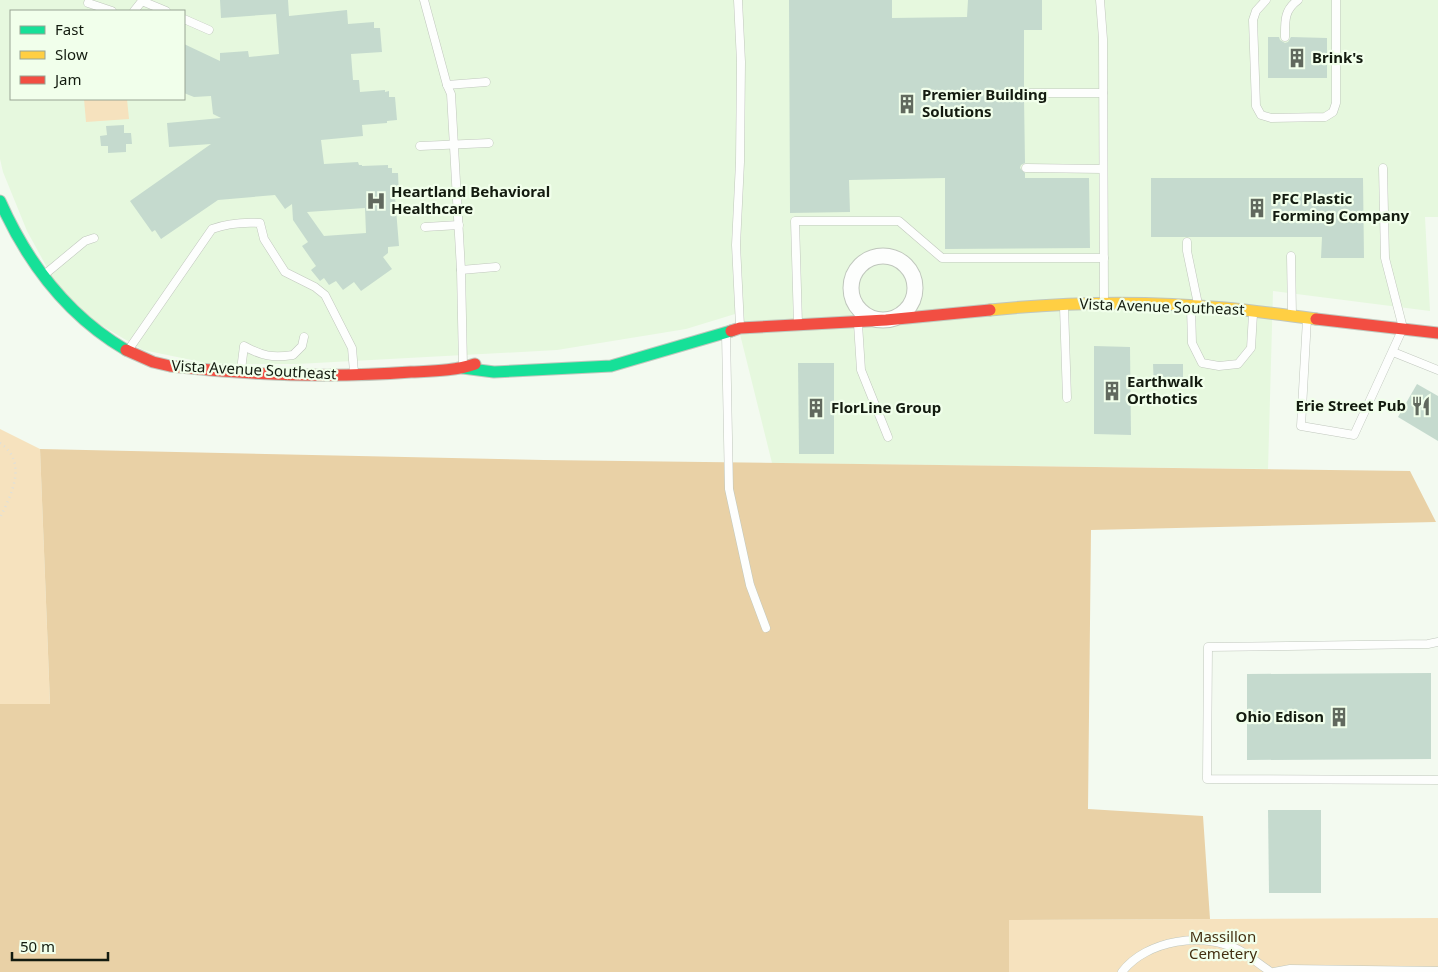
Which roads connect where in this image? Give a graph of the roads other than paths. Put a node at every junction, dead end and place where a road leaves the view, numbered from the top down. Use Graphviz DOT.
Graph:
graph roads {
  1 [pos="144,0"];
  2 [pos="424,0"];
  3 [pos="738,0"];
  4 [pos="1100,0"];
  5 [pos="1266,0"];
  6 [pos="1298,0"];
  7 [pos="1336,0"];
  8 [pos="88,3"];
  9 [pos="109,10"];
  10 [pos="135,10"];
  11 [pos="164,10"];
  12 [pos="185,19"];
  13 [pos="209,30"];
  14 [pos="1285,37"];
  15 [pos="486,82"];
  16 [pos="447,85"];
  17 [pos="1026,93"];
  18 [pos="1103,93"];
  19 [pos="489,143"];
  20 [pos="454,145"];
  21 [pos="420,146"];
  22 [pos="1026,168"];
  23 [pos="1384,168"];
  24 [pos="1103,169"];
  25 [pos="0,201"];
  26 [pos="459,225"];
  27 [pos="425,227"];
  28 [pos="94,238"];
  29 [pos="1187,242"];
  30 [pos="1291,256"];
  31 [pos="1104,258"];
  32 [pos="496,267"];
  33 [pos="461,270"];
  34 [pos="44,275"];
  35 [pos="1104,304"];
  36 [pos="1064,305"];
  37 [pos="1195,306"];
  38 [pos="1254,310"];
  39 [pos="1292,315"];
  40 [pos="1308,316"];
  41 [pos="886,320"];
  42 [pos="858,322"];
  43 [pos="798,324"];
  44 [pos="740,328"];
  45 [pos="1403,328"];
  46 [pos="726,332"];
  47 [pos="1438,333"];
  48 [pos="304,337"];
  49 [pos="128,350"];
  50 [pos="659,351"];
  51 [pos="615,352"];
  52 [pos="1393,352"];
  53 [pos="489,360"];
  54 [pos="463,368"];
  55 [pos="1438,370"];
  56 [pos="241,372"];
  57 [pos="354,375"];
  58 [pos="1067,398"];
  59 [pos="888,437"];
  60 [pos="766,628"];
  61 [pos="1438,642"];
  62 [pos="1438,780"];
  63 [pos="1438,971"];
  64 [pos="1122,972"];
  65 [pos="1271,972"];
  66 [pos="1274,972"];
  1 -- 10 [label="lane"];
  1 -- 11 [label="lane"];
  2 -- 16 [label="lane"];
  3 -- 44 [label="lane"];
  4 -- 18 [label="lane"];
  5 -- 7 [label="lane"];
  6 -- 14 [label="lane"];
  8 -- 9 [label="lane"];
  12 -- 13 [label="lane"];
  15 -- 16 [label="lane"];
  16 -- 20 [label="lane"];
  17 -- 18 [label="lane"];
  18 -- 24 [label="lane"];
  19 -- 20 [label="lane"];
  20 -- 21 [label="lane"];
  20 -- 26 [label="lane"];
  22 -- 24 [label="lane"];
  23 -- 45 [label="lane"];
  24 -- 31 [label="lane"];
  25 -- 34 [label="street, Vista Avenue Southeast"];
  26 -- 27 [label="lane"];
  26 -- 33 [label="lane"];
  28 -- 34 [label="lane"];
  29 -- 37 [label="lane"];
  30 -- 39 [label="lane"];
  31 -- 35 [label="lane"];
  31 -- 43 [label="lane"];
  32 -- 33 [label="lane"];
  33 -- 54 [label="lane"];
  34 -- 49 [label="street, Vista Avenue Southeast"];
  35 -- 36 [label="street, Vista Avenue Southeast"];
  35 -- 37 [label="street, Vista Avenue Southeast"];
  36 -- 41 [label="street, Vista Avenue Southeast"];
  36 -- 58 [label="lane"];
  37 -- 38 [label="street, Vista Avenue Southeast"];
  37 -- 38 [label="lane"];
  38 -- 39 [label="street, Vista Avenue Southeast"];
  39 -- 40 [label="street, Vista Avenue Southeast"];
  40 -- 45 [label="street, Vista Avenue Southeast"];
  40 -- 52 [label="lane"];
  41 -- 41 [label="street, Vista Avenue Southeast"];
  41 -- 42 [label="street, Vista Avenue Southeast"];
  42 -- 43 [label="street, Vista Avenue Southeast"];
  42 -- 59 [label="lane"];
  43 -- 44 [label="street, Vista Avenue Southeast"];
  44 -- 46 [label="street, Vista Avenue Southeast"];
  45 -- 47 [label="street, Vista Avenue Southeast"];
  45 -- 52 [label="lane"];
  46 -- 50 [label="street, Vista Avenue Southeast"];
  46 -- 60 [label="lane"];
  48 -- 56 [label="lane"];
  49 -- 56 [label="street, Vista Avenue Southeast"];
  49 -- 57 [label="lane"];
  50 -- 51 [label="street, Vista Avenue Southeast"];
  50 -- 54 [label="street, Vista Avenue Southeast"];
  52 -- 55 [label="lane"];
  53 -- 54 [label="street, Vista Avenue Southeast"];
  54 -- 57 [label="street, Vista Avenue Southeast"];
  56 -- 57 [label="street, Vista Avenue Southeast"];
  61 -- 62 [label="lane"];
  63 -- 66 [label="lane"];
  64 -- 65 [label="lane"];
}
